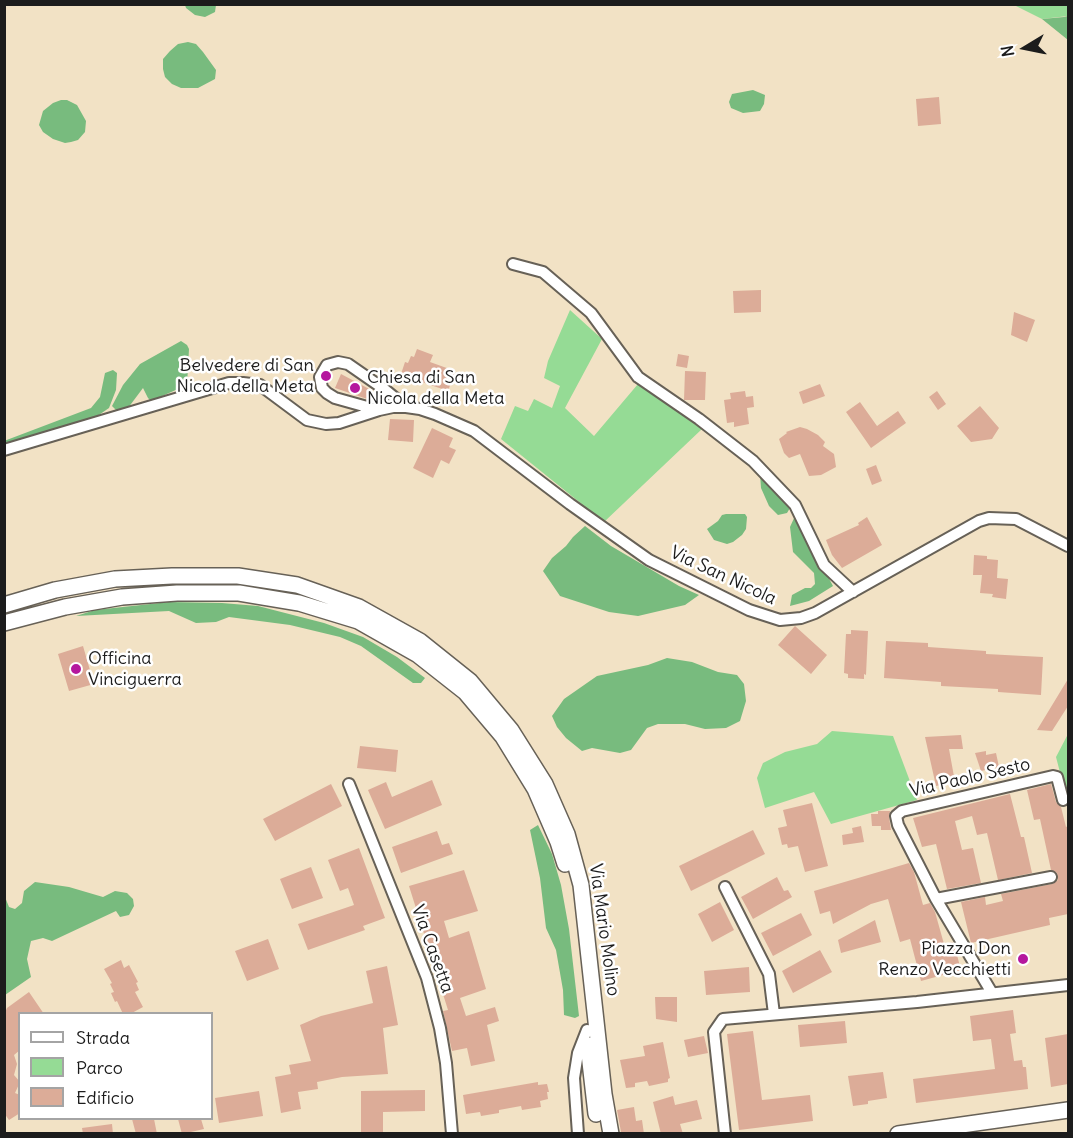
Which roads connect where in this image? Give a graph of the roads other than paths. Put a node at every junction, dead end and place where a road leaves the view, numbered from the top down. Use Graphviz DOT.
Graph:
graph roads {
  1 [pos="513,264"];
  2 [pos="406,407"];
  3 [pos="378,410"];
  4 [pos="4,450"];
  5 [pos="1068,546"];
  6 [pos="853,592"];
  7 [pos="4,604"];
  8 [pos="4,623"];
  9 [pos="349,784"];
  10 [pos="1063,800"];
  11 [pos="1052,877"];
  12 [pos="725,887"];
  13 [pos="936,899"];
  14 [pos="1068,985"];
  15 [pos="992,993"];
  16 [pos="774,1014"];
  17 [pos="587,1030"];
  18 [pos="1068,1110"];
  19 [pos="985,1128"];
  20 [pos="452,1134"];
  21 [pos="578,1134"];
  22 [pos="600,1134"];
  23 [pos="611,1134"];
  24 [pos="724,1134"];
  25 [pos="898,1134"];
  1 -- 6 [label="street"];
  2 -- 3 [label="street, Via San Nicola"];
  2 -- 3 [label="street"];
  2 -- 6 [label="street, Via San Nicola"];
  3 -- 4 [label="street"];
  5 -- 6 [label="street, Via San Nicola"];
  7 -- 23 [label="main road, Via Mario Molino"];
  8 -- 17 [label="main road, Via Mario Molino"];
  9 -- 20 [label="street, Via Casetta"];
  10 -- 13 [label="street, Via Paolo Sesto"];
  11 -- 13 [label="street"];
  12 -- 16 [label="street"];
  13 -- 15 [label="street"];
  14 -- 15 [label="street"];
  15 -- 16 [label="street"];
  16 -- 24 [label="street"];
  17 -- 21 [label="street"];
  17 -- 22 [label="main road, Via Mario Molino"];
  18 -- 19 [label="main road"];
  19 -- 25 [label="main road"];
}
